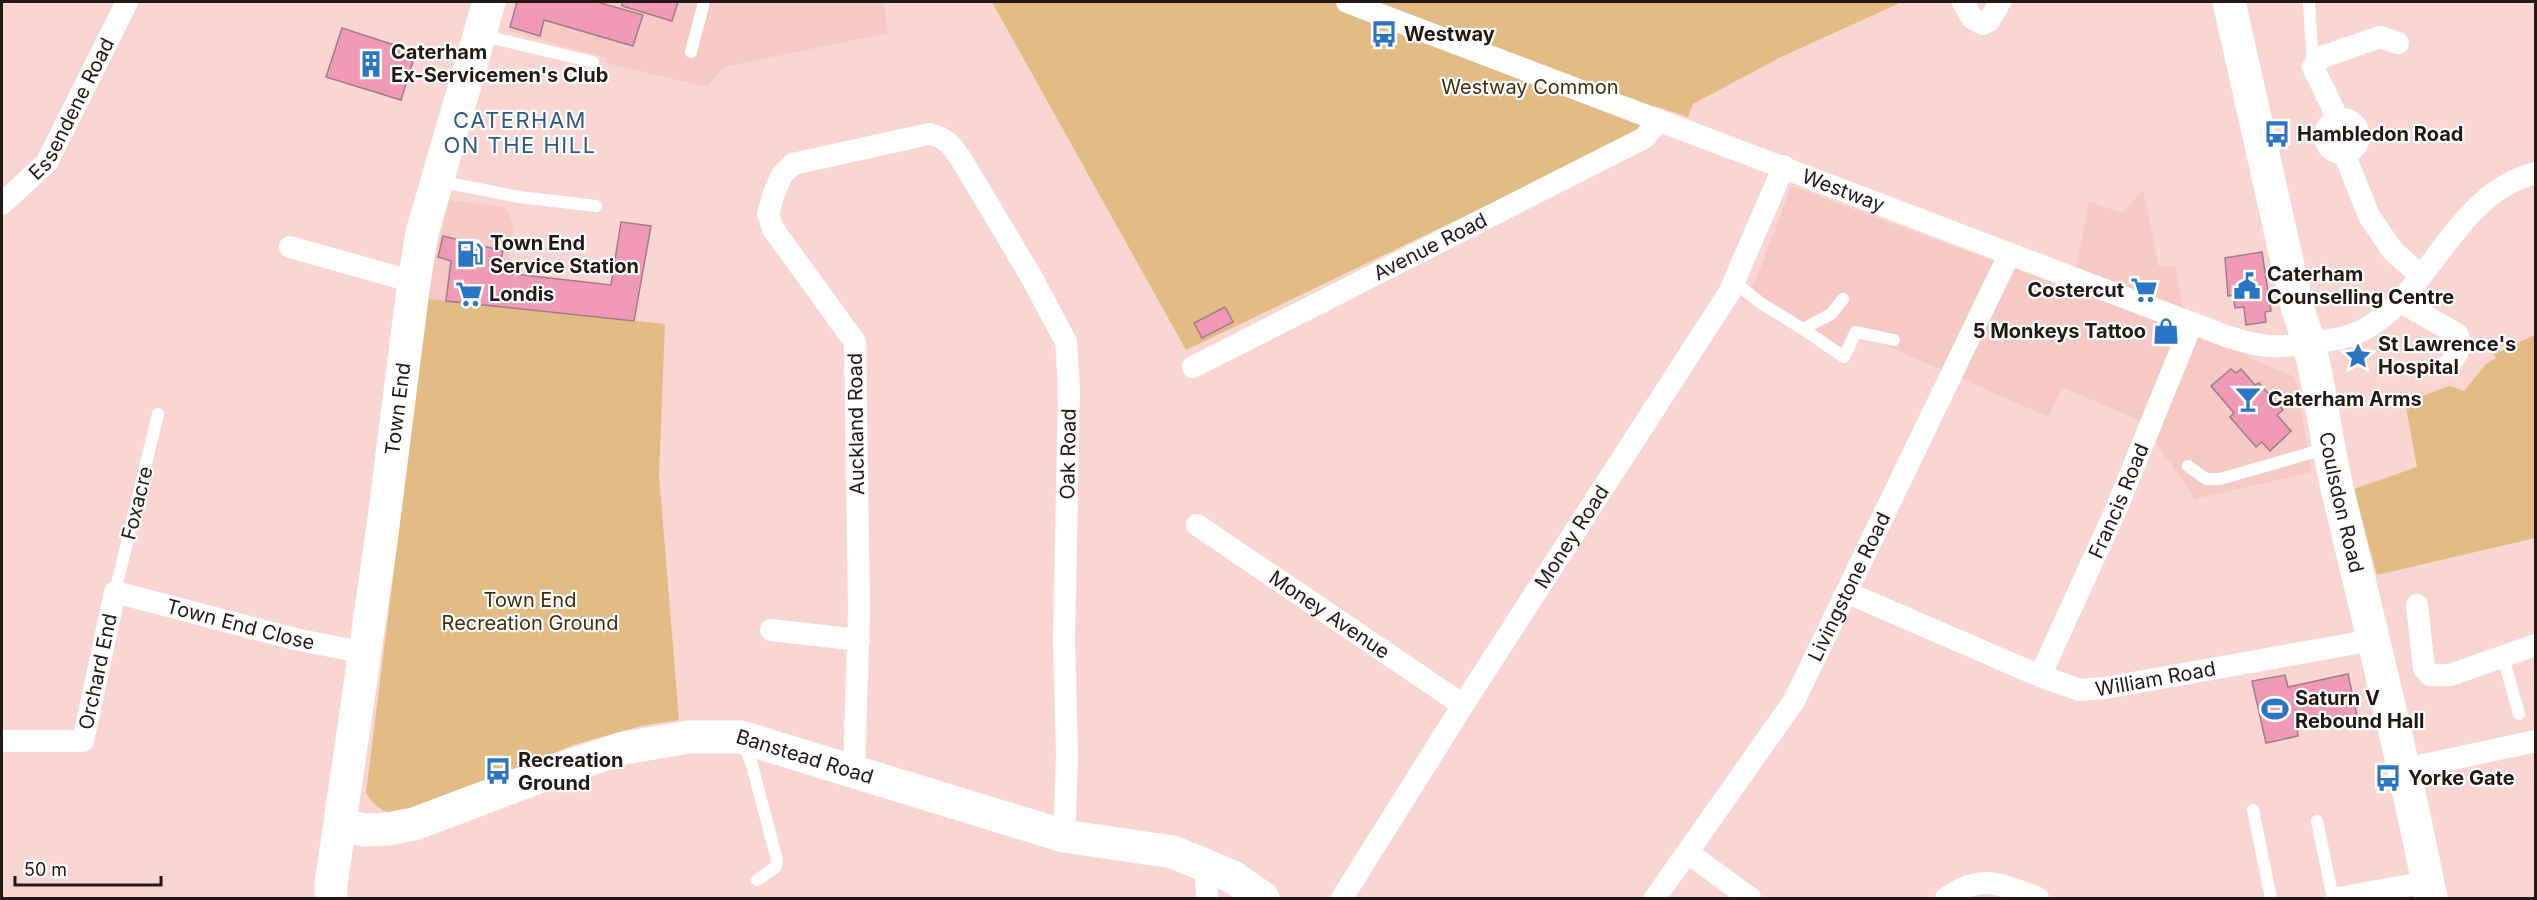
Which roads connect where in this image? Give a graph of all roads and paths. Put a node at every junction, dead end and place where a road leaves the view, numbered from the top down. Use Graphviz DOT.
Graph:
graph roads {
  1 [pos="127,2"];
  2 [pos="489,2"];
  3 [pos="704,2"];
  4 [pos="1347,2"];
  5 [pos="1963,2"];
  6 [pos="2000,2"];
  7 [pos="2229,2"];
  8 [pos="2309,2"];
  9 [pos="479,35"];
  10 [pos="2398,43"];
  11 [pos="691,52"];
  12 [pos="593,62"];
  13 [pos="2313,67"];
  14 [pos="1659,120"];
  15 [pos="913,137"];
  16 [pos="1784,166"];
  17 [pos="2535,173"];
  18 [pos="437,181"];
  19 [pos="2,204"];
  20 [pos="596,206"];
  21 [pos="290,247"];
  22 [pos="2009,255"];
  23 [pos="2420,275"];
  24 [pos="414,282"];
  25 [pos="1734,282"];
  26 [pos="1843,299"];
  27 [pos="2399,301"];
  28 [pos="2192,323"];
  29 [pos="1803,329"];
  30 [pos="1894,340"];
  31 [pos="2311,343"];
  32 [pos="2450,363"];
  33 [pos="1193,367"];
  34 [pos="158,414"];
  35 [pos="2329,448"];
  36 [pos="2188,466"];
  37 [pos="1197,525"];
  38 [pos="115,592"];
  39 [pos="1848,593"];
  40 [pos="2417,605"];
  41 [pos="771,630"];
  42 [pos="859,640"];
  43 [pos="2373,640"];
  44 [pos="2535,645"];
  45 [pos="366,653"];
  46 [pos="2503,657"];
  47 [pos="2040,676"];
  48 [pos="1463,705"];
  49 [pos="2518,714"];
  50 [pos="741,737"];
  51 [pos="2,741"];
  52 [pos="2535,741"];
  53 [pos="2405,769"];
  54 [pos="854,770"];
  55 [pos="2253,810"];
  56 [pos="2317,821"];
  57 [pos="340,825"];
  58 [pos="1065,836"];
  59 [pos="1688,853"];
  60 [pos="1205,863"];
  61 [pos="757,880"];
  62 [pos="2429,890"];
  63 [pos="331,898"];
  64 [pos="1207,898"];
  65 [pos="1263,898"];
  66 [pos="1342,898"];
  67 [pos="1655,898"];
  68 [pos="1750,898"];
  69 [pos="1946,898"];
  70 [pos="2038,898"];
  71 [pos="2271,898"];
  72 [pos="2333,898"];
  73 [pos="2338,898"];
  1 -- 19 [label="street, Essendene Road"];
  2 -- 9 [label="main road, Town End"];
  3 -- 11 [label="lane"];
  4 -- 14 [label="street, Westway"];
  5 -- 6 [label="street"];
  7 -- 31 [label="main road, Coulsdon Road"];
  8 -- 13 [label="lane"];
  9 -- 12 [label="lane"];
  9 -- 18 [label="main road, Town End"];
  10 -- 13 [label="street"];
  13 -- 23 [label="street"];
  14 -- 16 [label="street, Westway"];
  14 -- 33 [label="street, Avenue Road"];
  15 -- 42 [label="street, Auckland Road"];
  15 -- 58 [label="street, Oak Road"];
  16 -- 22 [label="street, Westway"];
  16 -- 25 [label="street, Money Road"];
  17 -- 23 [label="street"];
  18 -- 20 [label="lane"];
  18 -- 24 [label="main road, Town End"];
  21 -- 24 [label="street"];
  22 -- 28 [label="street, Westway"];
  22 -- 39 [label="street, Livingstone Road"];
  23 -- 27 [label="street"];
  24 -- 45 [label="main road, Town End"];
  25 -- 29 [label="lane"];
  25 -- 48 [label="street, Money Road"];
  26 -- 29 [label="lane"];
  27 -- 31 [label="street"];
  27 -- 32 [label="street"];
  28 -- 31 [label="street, Westway"];
  28 -- 47 [label="street, Francis Road"];
  29 -- 30 [label="lane"];
  31 -- 35 [label="main road, Coulsdon Road"];
  34 -- 38 [label="lane, Foxacre"];
  35 -- 36 [label="lane"];
  35 -- 43 [label="main road, Coulsdon Road"];
  37 -- 48 [label="street, Money Avenue"];
  38 -- 45 [label="street, Town End Close"];
  38 -- 51 [label="street, Orchard End"];
  39 -- 47 [label="street, William Road"];
  39 -- 59 [label="street, Livingstone Road"];
  40 -- 46 [label="street"];
  41 -- 42 [label="street"];
  42 -- 54 [label="street, Auckland Road"];
  43 -- 47 [label="street, William Road"];
  43 -- 53 [label="main road, Coulsdon Road"];
  44 -- 46 [label="street"];
  45 -- 57 [label="main road, Town End"];
  46 -- 49 [label="lane"];
  48 -- 66 [label="street, Money Road"];
  50 -- 54 [label="main road, Banstead Road"];
  50 -- 57 [label="main road, Banstead Road"];
  50 -- 61 [label="lane"];
  52 -- 53 [label="street"];
  53 -- 62 [label="main road, Coulsdon Road"];
  54 -- 58 [label="main road, Banstead Road"];
  55 -- 71 [label="lane"];
  56 -- 72 [label="lane"];
  57 -- 63 [label="main road, Town End"];
  58 -- 60 [label="main road, Banstead Road"];
  59 -- 67 [label="street, Livingstone Road"];
  59 -- 68 [label="street"];
  60 -- 64 [label="street"];
  60 -- 65 [label="main road, Banstead Road"];
  62 -- 73 [label="street"];
  69 -- 70 [label="street"];
}
